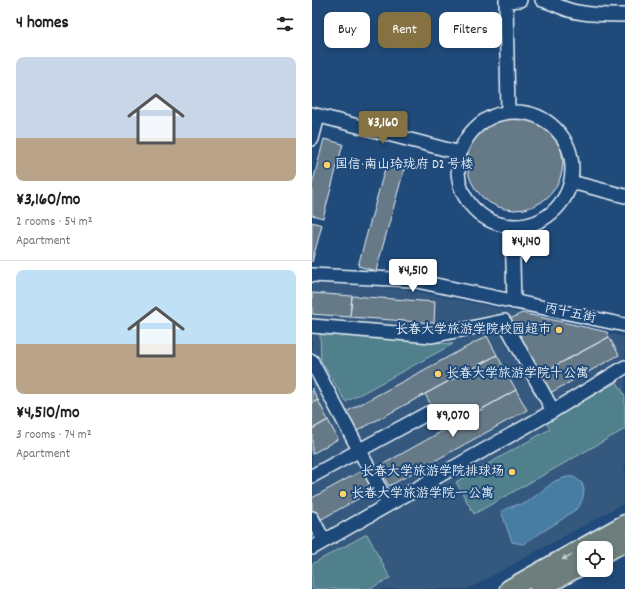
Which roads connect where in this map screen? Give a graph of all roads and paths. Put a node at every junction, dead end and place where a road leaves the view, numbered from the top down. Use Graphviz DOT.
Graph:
graph roads {
  1 [pos="506,0"];
  2 [pos="520,0"];
  3 [pos="542,0"];
  4 [pos="625,14"];
  5 [pos="508,112"];
  6 [pos="315,115"];
  7 [pos="312,139"];
  8 [pos="460,153"];
  9 [pos="571,182"];
  10 [pos="625,196"];
  11 [pos="512,226"];
  12 [pos="312,275"];
  13 [pos="514,302"];
  14 [pos="625,325"];
  15 [pos="312,326"];
  16 [pos="312,362"];
  17 [pos="625,367"];
  18 [pos="553,411"];
  19 [pos="428,413"];
  20 [pos="359,450"];
  21 [pos="312,476"];
  22 [pos="388,504"];
  23 [pos="312,518"];
  24 [pos="625,524"];
  25 [pos="324,541"];
  26 [pos="625,542"];
  27 [pos="312,548"];
  28 [pos="613,548"];
  29 [pos="577,568"];
  30 [pos="510,589"];
  31 [pos="539,589"];
  1 -- 2 [label="street"];
  1 -- 5 [label="street"];
  3 -- 4 [label="street"];
  5 -- 8 [label="street"];
  5 -- 9 [label="street"];
  6 -- 7 [label="street"];
  6 -- 8 [label="street"];
  8 -- 11 [label="street"];
  9 -- 10 [label="street"];
  9 -- 11 [label="street"];
  11 -- 13 [label="street"];
  12 -- 13 [label="street, 丙十五街"];
  13 -- 14 [label="street, 丙十五街"];
  15 -- 18 [label="street"];
  16 -- 20 [label="street"];
  17 -- 18 [label="street"];
  18 -- 22 [label="street"];
  19 -- 20 [label="street"];
  20 -- 21 [label="street"];
  20 -- 22 [label="street"];
  22 -- 25 [label="street"];
  23 -- 25 [label="street"];
  24 -- 30 [label="highway, one-way"];
  25 -- 27 [label="street"];
  26 -- 28 [label="highway"];
  29 -- 31 [label="highway"];
}
